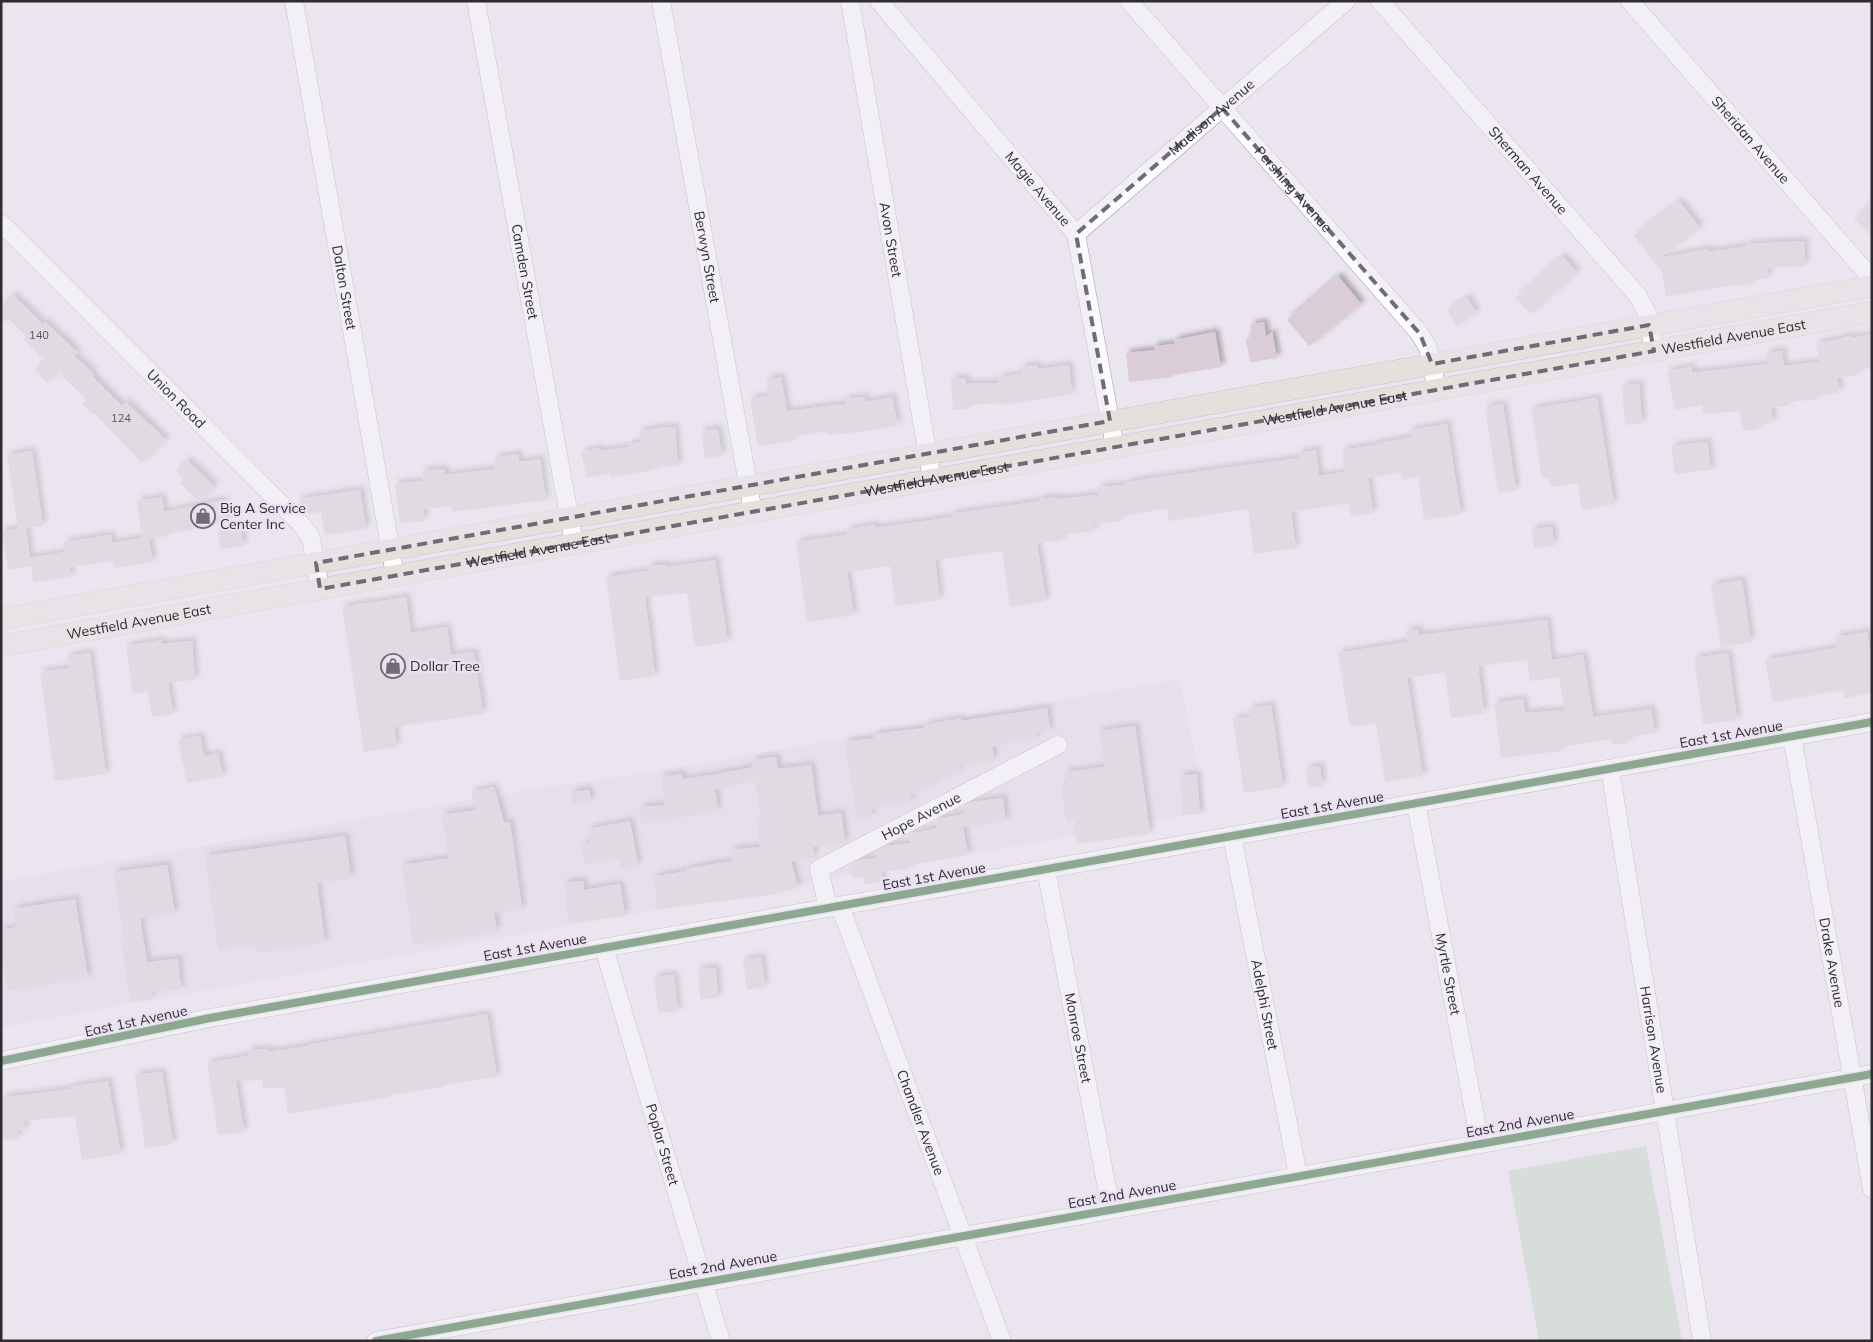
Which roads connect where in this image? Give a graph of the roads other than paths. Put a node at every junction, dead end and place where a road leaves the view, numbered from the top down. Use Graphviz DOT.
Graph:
graph roads {
  1 [pos="294,1"];
  2 [pos="476,1"];
  3 [pos="661,1"];
  4 [pos="850,1"];
  5 [pos="880,1"];
  6 [pos="1129,1"];
  7 [pos="1346,1"];
  8 [pos="1380,1"];
  9 [pos="1630,1"];
  10 [pos="1222,108"];
  11 [pos="1,223"];
  12 [pos="1076,234"];
  13 [pos="1872,279"];
  14 [pos="1872,286"];
  15 [pos="1872,312"];
  16 [pos="1649,325"];
  17 [pos="1654,350"];
  18 [pos="1432,364"];
  19 [pos="1437,390"];
  20 [pos="1272,393"];
  21 [pos="1277,418"];
  22 [pos="1110,421"];
  23 [pos="1115,447"];
  24 [pos="928,454"];
  25 [pos="932,480"];
  26 [pos="748,486"];
  27 [pos="753,512"];
  28 [pos="569,518"];
  29 [pos="574,543"];
  30 [pos="390,550"];
  31 [pos="316,563"];
  32 [pos="395,576"];
  33 [pos="320,589"];
  34 [pos="1,619"];
  35 [pos="1,646"];
  36 [pos="1872,722"];
  37 [pos="1792,736"];
  38 [pos="1058,745"];
  39 [pos="1610,769"];
  40 [pos="1416,803"];
  41 [pos="1232,836"];
  42 [pos="1046,869"];
  43 [pos="834,907"];
  44 [pos="604,948"];
  45 [pos="1,1061"];
  46 [pos="1872,1074"];
  47 [pos="1852,1077"];
  48 [pos="1665,1110"];
  49 [pos="1480,1143"];
  50 [pos="1298,1176"];
  51 [pos="1872,1189"];
  52 [pos="1111,1209"];
  53 [pos="964,1235"];
  54 [pos="702,1282"];
  55 [pos="376,1341"];
  56 [pos="720,1341"];
  57 [pos="1002,1341"];
  58 [pos="1702,1341"];
  1 -- 30 [label="street, Dalton Street"];
  2 -- 28 [label="street, Camden Street"];
  3 -- 26 [label="street, Berwyn Street"];
  4 -- 24 [label="street, Avon Street"];
  5 -- 12 [label="street, Magie Avenue"];
  6 -- 10 [label="street, Pershing Avenue"];
  7 -- 10 [label="street, Madison Avenue"];
  8 -- 16 [label="street, Sherman Avenue"];
  9 -- 13 [label="street, Sheridan Avenue"];
  10 -- 12 [label="street, Madison Avenue"];
  10 -- 18 [label="street, Pershing Avenue"];
  11 -- 31 [label="street, Union Road"];
  12 -- 22 [label="street, Magie Avenue"];
  14 -- 16 [label="main road, Westfield Avenue East"];
  15 -- 17 [label="main road, Westfield Avenue East"];
  16 -- 17 [label="street, Sherman Avenue"];
  16 -- 18 [label="main road, Westfield Avenue East"];
  17 -- 19 [label="main road, Westfield Avenue East"];
  18 -- 19 [label="street, Pershing Avenue"];
  18 -- 20 [label="main road, Westfield Avenue East"];
  19 -- 21 [label="main road, Westfield Avenue East"];
  20 -- 21 [label="main road"];
  20 -- 22 [label="main road, Westfield Avenue East"];
  21 -- 23 [label="main road, Westfield Avenue East"];
  22 -- 23 [label="street, Magie Avenue"];
  22 -- 24 [label="main road, Westfield Avenue East"];
  23 -- 25 [label="main road, Westfield Avenue East"];
  24 -- 25 [label="street, Avon Street"];
  24 -- 26 [label="main road, Westfield Avenue East"];
  25 -- 27 [label="main road, Westfield Avenue East"];
  26 -- 27 [label="street, Berwyn Street"];
  26 -- 28 [label="main road, Westfield Avenue East"];
  27 -- 29 [label="main road, Westfield Avenue East"];
  28 -- 29 [label="street, Camden Street"];
  28 -- 30 [label="main road, Westfield Avenue East"];
  29 -- 32 [label="main road, Westfield Avenue East"];
  30 -- 31 [label="main road, Westfield Avenue East"];
  30 -- 32 [label="street, Dalton Street"];
  31 -- 33 [label="street, Union Road"];
  31 -- 34 [label="main road, Westfield Avenue East"];
  32 -- 33 [label="main road, Westfield Avenue East"];
  33 -- 35 [label="main road, Westfield Avenue East"];
  36 -- 37 [label="street, East 1st Avenue"];
  37 -- 39 [label="street, East 1st Avenue"];
  37 -- 47 [label="street, Drake Avenue"];
  38 -- 43 [label="street, Hope Avenue"];
  39 -- 40 [label="street, East 1st Avenue"];
  39 -- 48 [label="street, Harrison Avenue"];
  40 -- 41 [label="street, East 1st Avenue"];
  40 -- 49 [label="street, Myrtle Street"];
  41 -- 42 [label="street, East 1st Avenue"];
  41 -- 50 [label="street, Adelphi Street"];
  42 -- 43 [label="street, East 1st Avenue"];
  42 -- 52 [label="street, Monroe Street"];
  43 -- 44 [label="street, East 1st Avenue"];
  43 -- 53 [label="street, Chandler Avenue"];
  44 -- 45 [label="street, East 1st Avenue"];
  44 -- 54 [label="street, Poplar Street"];
  46 -- 47 [label="street, East 2nd Avenue"];
  47 -- 48 [label="street, East 2nd Avenue"];
  47 -- 51 [label="street, Drake Avenue"];
  48 -- 49 [label="street, East 2nd Avenue"];
  48 -- 58 [label="street, Harrison Avenue"];
  49 -- 50 [label="street, East 2nd Avenue"];
  50 -- 52 [label="street, East 2nd Avenue"];
  52 -- 53 [label="street, East 2nd Avenue"];
  53 -- 54 [label="street, East 2nd Avenue"];
  53 -- 57 [label="street, Chandler Avenue"];
  54 -- 55 [label="street, East 2nd Avenue"];
  54 -- 56 [label="street, Poplar Street"];
}
